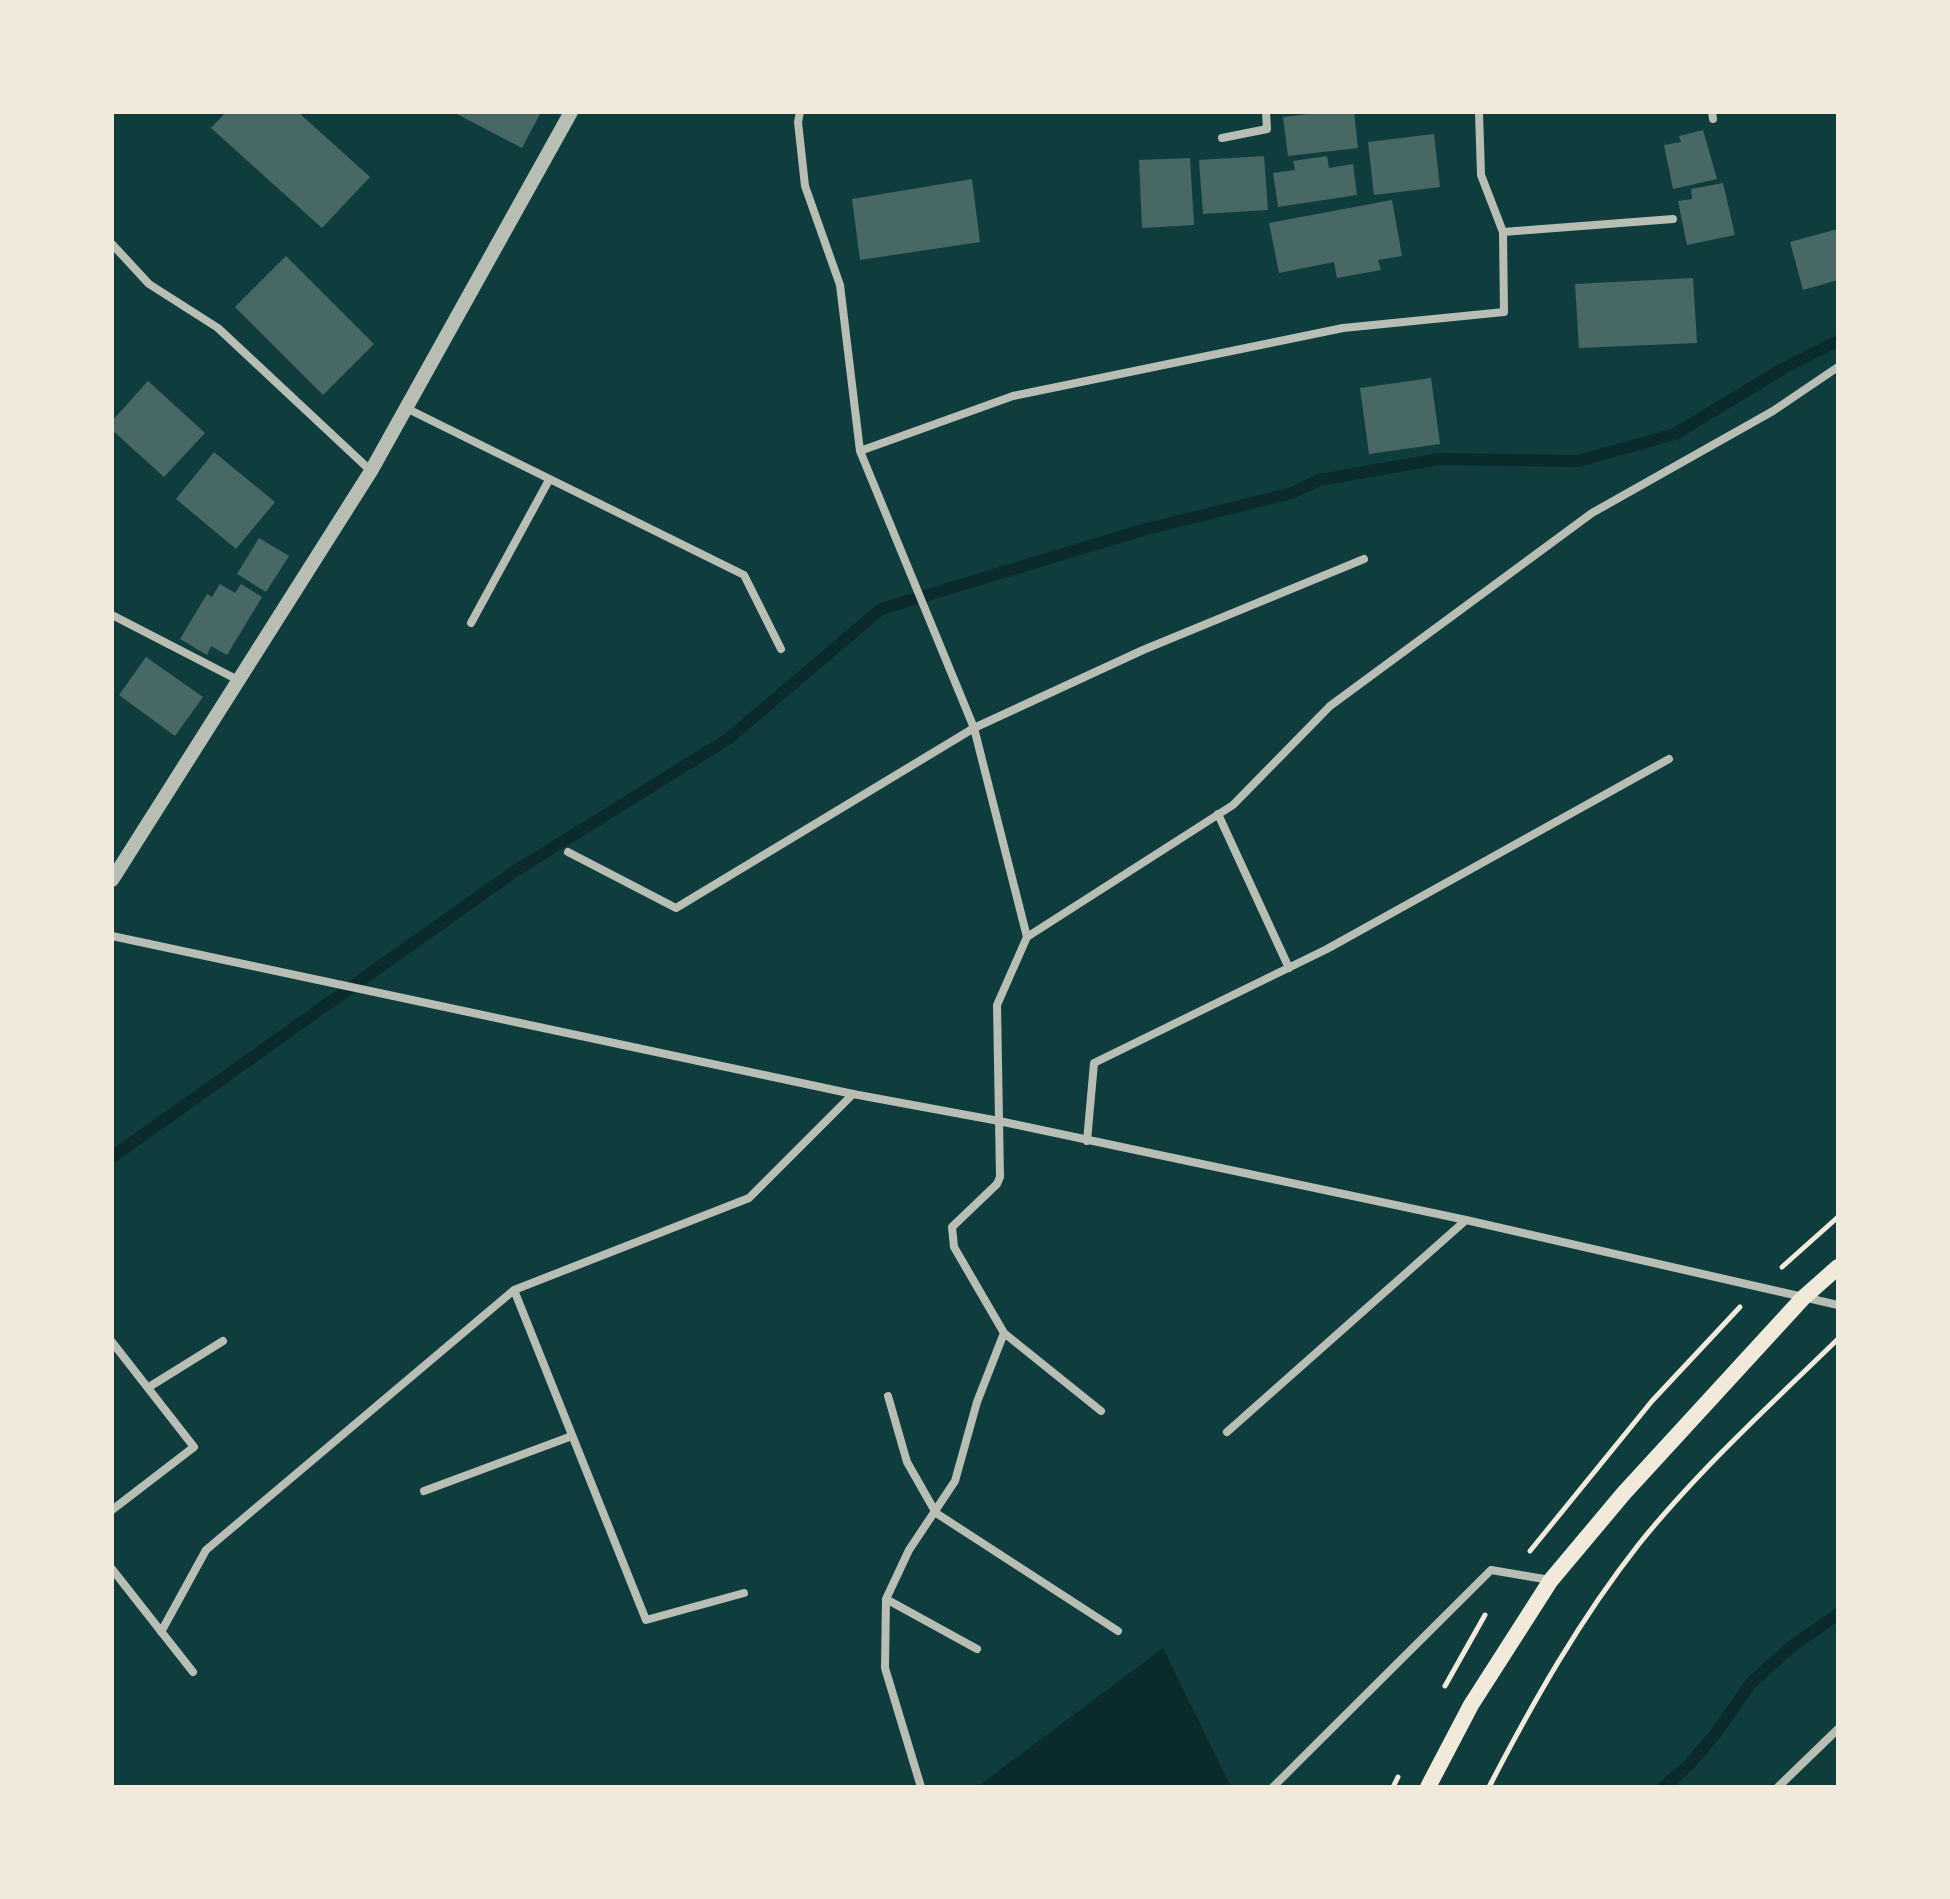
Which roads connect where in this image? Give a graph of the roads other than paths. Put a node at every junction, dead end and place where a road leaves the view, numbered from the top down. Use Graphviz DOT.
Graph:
graph roads {
  1 [pos="571,112"];
  2 [pos="800,112"];
  3 [pos="1266,112"];
  4 [pos="1479,112"];
  5 [pos="1222,138"];
  6 [pos="1673,219"];
  7 [pos="1503,232"];
  8 [pos="112,244"];
  9 [pos="1838,367"];
  10 [pos="406,408"];
  11 [pos="860,451"];
  12 [pos="371,471"];
  13 [pos="549,480"];
  14 [pos="1364,559"];
  15 [pos="112,615"];
  16 [pos="471,623"];
  17 [pos="781,649"];
  18 [pos="238,680"];
  19 [pos="974,728"];
  20 [pos="1669,759"];
  21 [pos="1218,814"];
  22 [pos="568,852"];
  23 [pos="112,880"];
  24 [pos="112,936"];
  25 [pos="1027,937"];
  26 [pos="1289,968"];
  27 [pos="853,1094"];
  28 [pos="999,1121"];
  29 [pos="1087,1141"];
  30 [pos="1466,1220"];
  31 [pos="1838,1267"];
  32 [pos="514,1290"];
  33 [pos="1803,1298"];
  34 [pos="1838,1305"];
  35 [pos="1004,1333"];
  36 [pos="223,1341"];
  37 [pos="112,1342"];
  38 [pos="149,1387"];
  39 [pos="888,1396"];
  40 [pos="1101,1411"];
  41 [pos="1227,1432"];
  42 [pos="572,1436"];
  43 [pos="424,1491"];
  44 [pos="112,1510"];
  45 [pos="936,1513"];
  46 [pos="112,1569"];
  47 [pos="1551,1580"];
  48 [pos="744,1593"];
  49 [pos="886,1599"];
  50 [pos="1118,1631"];
  51 [pos="161,1632"];
  52 [pos="977,1649"];
  53 [pos="193,1672"];
  54 [pos="1838,1729"];
  55 [pos="921,1787"];
  56 [pos="1273,1787"];
  57 [pos="1428,1787"];
  58 [pos="1778,1787"];
  1 -- 10 [label="street"];
  2 -- 11 [label="street"];
  3 -- 5 [label="street"];
  4 -- 7 [label="street"];
  6 -- 7 [label="street"];
  7 -- 11 [label="street"];
  8 -- 12 [label="street"];
  9 -- 21 [label="street"];
  10 -- 12 [label="street"];
  10 -- 13 [label="street"];
  11 -- 19 [label="street"];
  12 -- 18 [label="street"];
  13 -- 16 [label="street"];
  13 -- 17 [label="street"];
  14 -- 19 [label="street"];
  15 -- 18 [label="street"];
  18 -- 23 [label="street"];
  19 -- 22 [label="street"];
  19 -- 25 [label="street"];
  20 -- 26 [label="street"];
  21 -- 25 [label="street"];
  21 -- 26 [label="street"];
  24 -- 27 [label="street"];
  25 -- 28 [label="street"];
  26 -- 29 [label="street"];
  27 -- 28 [label="street"];
  27 -- 32 [label="street"];
  28 -- 29 [label="street"];
  28 -- 35 [label="street"];
  29 -- 30 [label="street"];
  30 -- 33 [label="street"];
  30 -- 41 [label="street"];
  31 -- 33 [label="main road"];
  32 -- 42 [label="street"];
  32 -- 51 [label="street"];
  33 -- 34 [label="street"];
  33 -- 47 [label="main road"];
  35 -- 40 [label="street"];
  35 -- 45 [label="street"];
  36 -- 38 [label="street"];
  37 -- 38 [label="street"];
  38 -- 44 [label="street"];
  39 -- 45 [label="street"];
  42 -- 43 [label="street"];
  42 -- 48 [label="street"];
  45 -- 49 [label="street"];
  45 -- 50 [label="street"];
  46 -- 51 [label="street"];
  47 -- 56 [label="street"];
  47 -- 57 [label="main road"];
  49 -- 52 [label="street"];
  49 -- 55 [label="street"];
  51 -- 53 [label="street"];
  54 -- 58 [label="street"];
}
